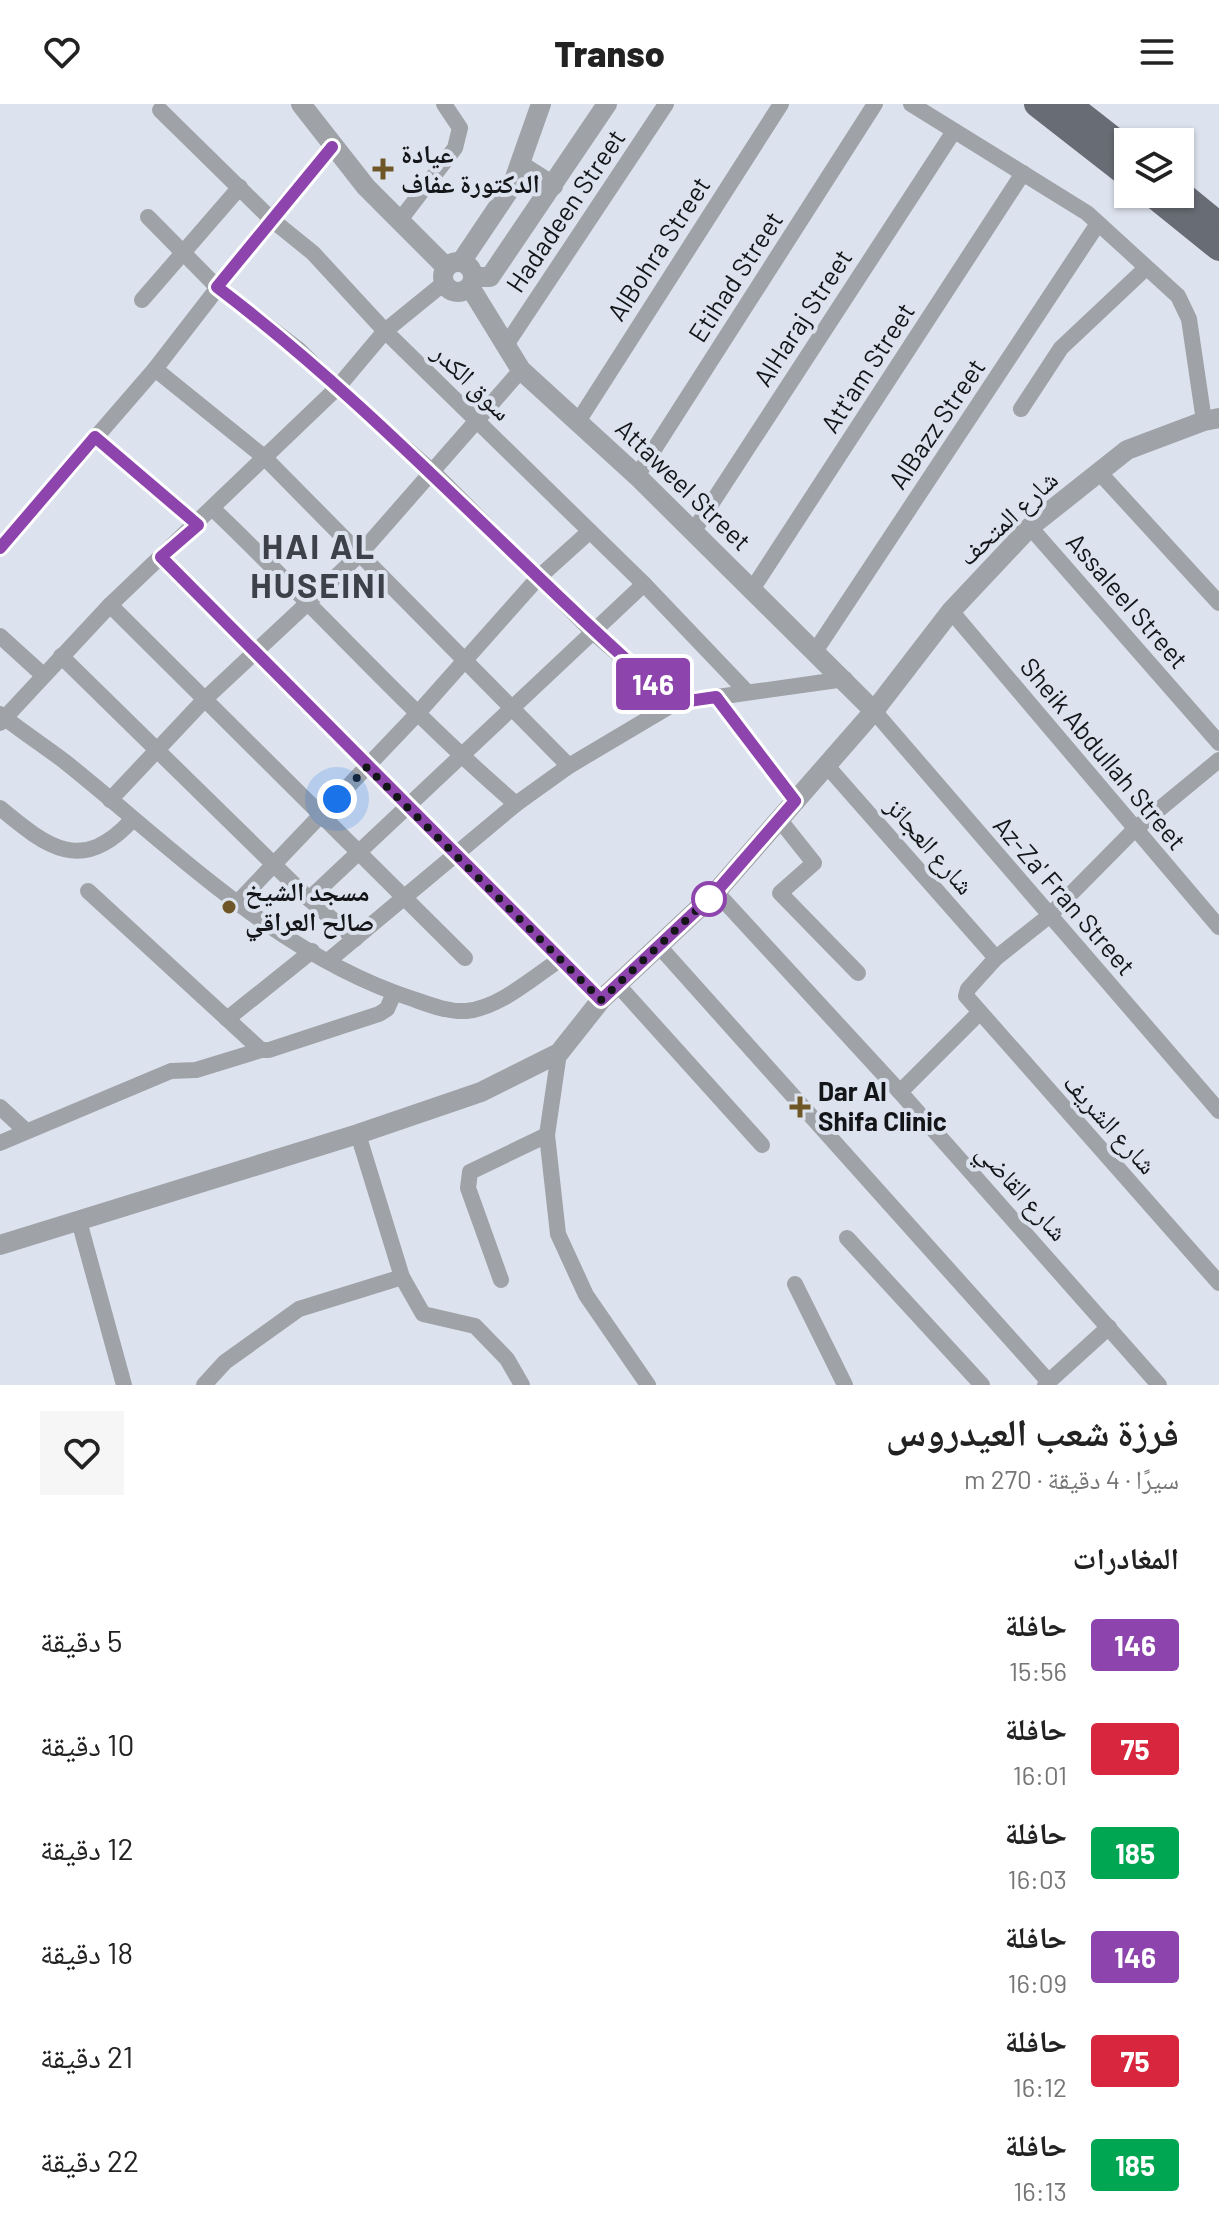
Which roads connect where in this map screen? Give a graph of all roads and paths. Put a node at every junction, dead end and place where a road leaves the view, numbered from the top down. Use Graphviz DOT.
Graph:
graph roads {
  1 [pos="301,104"];
  2 [pos="541,104"];
  3 [pos="607,104"];
  4 [pos="666,104"];
  5 [pos="781,104"];
  6 [pos="875,104"];
  7 [pos="911,104"];
  8 [pos="1037,104"];
  9 [pos="1068,104"];
  10 [pos="443,105"];
  11 [pos="160,110"];
  12 [pos="954,131"];
  13 [pos="1114,140"];
  14 [pos="332,147"];
  15 [pos="1114,164"];
  16 [pos="520,165"];
  17 [pos="1023,173"];
  18 [pos="553,186"];
  19 [pos="240,187"];
  20 [pos="1194,204"];
  21 [pos="1169,208"];
  22 [pos="148,217"];
  23 [pos="271,219"];
  24 [pos="400,220"];
  25 [pos="1097,225"];
  26 [pos="1219,225"];
  27 [pos="1219,248"];
  28 [pos="183,252"];
  29 [pos="1146,268"];
  30 [pos="459,275"];
  31 [pos="217,287"];
  32 [pos="142,300"];
  33 [pos="385,331"];
  34 [pos="506,345"];
  35 [pos="155,369"];
  36 [pos="521,370"];
  37 [pos="337,388"];
  38 [pos="1021,409"];
  39 [pos="579,420"];
  40 [pos="1215,420"];
  41 [pos="477,421"];
  42 [pos="95,437"];
  43 [pos="264,457"];
  44 [pos="1098,471"];
  45 [pos="434,473"];
  46 [pos="637,476"];
  47 [pos="212,508"];
  48 [pos="198,525"];
  49 [pos="1030,527"];
  50 [pos="589,532"];
  51 [pos="693,532"];
  52 [pos="0,548"];
  53 [pos="359,555"];
  54 [pos="161,557"];
  55 [pos="538,578"];
  56 [pos="644,584"];
  57 [pos="753,588"];
  58 [pos="310,601"];
  59 [pos="1219,603"];
  60 [pos="110,605"];
  61 [pos="951,611"];
  62 [pos="595,634"];
  63 [pos="0,636"];
  64 [pos="816,650"];
  65 [pos="254,652"];
  66 [pos="61,656"];
  67 [pos="463,661"];
  68 [pos="43,675"];
  69 [pos="845,679"];
  70 [pos="747,692"];
  71 [pos="716,697"];
  72 [pos="206,698"];
  73 [pos="675,703"];
  74 [pos="512,711"];
  75 [pos="874,711"];
  76 [pos="418,713"];
  77 [pos="2,719"];
  78 [pos="1219,743"];
  79 [pos="158,750"];
  80 [pos="462,758"];
  81 [pos="1219,760"];
  82 [pos="569,766"];
  83 [pos="827,766"];
  84 [pos="367,767"];
  85 [pos="110,800"];
  86 [pos="795,801"];
  87 [pos="516,804"];
  88 [pos="409,806"];
  89 [pos="0,808"];
  90 [pos="323,815"];
  91 [pos="779,819"];
  92 [pos="132,820"];
  93 [pos="1134,830"];
  94 [pos="360,852"];
  95 [pos="458,854"];
  96 [pos="275,865"];
  97 [pos="88,891"];
  98 [pos="716,892"];
  99 [pos="406,898"];
  100 [pos="309,899"];
  101 [pos="237,903"];
  102 [pos="1049,916"];
  103 [pos="1219,927"];
  104 [pos="355,939"];
  105 [pos="658,945"];
  106 [pos="312,951"];
  107 [pos="465,958"];
  108 [pos="996,958"];
  109 [pos="561,959"];
  110 [pos="328,961"];
  111 [pos="858,973"];
  112 [pos="617,984"];
  113 [pos="394,993"];
  114 [pos="601,1000"];
  115 [pos="979,1013"];
  116 [pos="227,1019"];
  117 [pos="261,1050"];
  118 [pos="559,1053"];
  119 [pos="900,1092"];
  120 [pos="0,1107"];
  121 [pos="1219,1111"];
  122 [pos="26,1131"];
  123 [pos="358,1134"];
  124 [pos="547,1135"];
  125 [pos="0,1143"];
  126 [pos="762,1145"];
  127 [pos="79,1221"];
  128 [pos="847,1238"];
  129 [pos="0,1245"];
  130 [pos="402,1277"];
  131 [pos="501,1280"];
  132 [pos="1219,1283"];
  133 [pos="795,1284"];
  134 [pos="1109,1327"];
  135 [pos="1047,1384"];
  136 [pos="124,1385"];
  137 [pos="204,1385"];
  138 [pos="522,1385"];
  139 [pos="648,1385"];
  140 [pos="845,1385"];
  141 [pos="982,1385"];
  142 [pos="1159,1385"];
  1 -- 14 [label="street, Attaweel Street"];
  2 -- 16 [label="street"];
  3 -- 18 [label="street"];
  4 -- 34 [label="street, Hadadeen Street"];
  5 -- 39 [label="street, AlBohra Street"];
  6 -- 46 [label="street, Etihad Street"];
  7 -- 12 [label="street"];
  8 -- 15 [label="main road"];
  9 -- 13 [label="main road"];
  10 -- 24 [label="street"];
  11 -- 19 [label="street, سوق الكدر"];
  12 -- 17 [label="street"];
  12 -- 51 [label="street, AlHaraj Street"];
  14 -- 23 [label="street"];
  14 -- 24 [label="street, Attaweel Street"];
  16 -- 18 [label="street"];
  16 -- 30 [label="street"];
  17 -- 25 [label="street"];
  17 -- 57 [label="street, Att'am Street"];
  18 -- 30 [label="street"];
  19 -- 23 [label="street, سوق الكدر"];
  19 -- 28 [label="street"];
  20 -- 26 [label="main road"];
  21 -- 27 [label="main road"];
  22 -- 28 [label="street"];
  23 -- 31 [label="street"];
  23 -- 33 [label="street, سوق الكدر"];
  24 -- 30 [label="street, Attaweel Street"];
  25 -- 29 [label="street"];
  25 -- 64 [label="street, AlBazz Street"];
  28 -- 31 [label="street"];
  28 -- 32 [label="street"];
  29 -- 38 [label="street"];
  29 -- 40 [label="street"];
  30 -- 33 [label="street"];
  30 -- 34 [label="street, Attaweel Street"];
  31 -- 35 [label="street"];
  31 -- 37 [label="street"];
  33 -- 37 [label="street"];
  33 -- 41 [label="street, سوق الكدر"];
  34 -- 36 [label="street, Attaweel Street"];
  35 -- 42 [label="street"];
  35 -- 43 [label="street"];
  36 -- 39 [label="street, Attaweel Street"];
  36 -- 41 [label="street"];
  37 -- 43 [label="street"];
  37 -- 45 [label="street"];
  39 -- 46 [label="street, Attaweel Street"];
  40 -- 44 [label="street, شارع المتحف"];
  41 -- 45 [label="street"];
  41 -- 50 [label="street, سوق الكدر"];
  42 -- 48 [label="street"];
  42 -- 52 [label="street"];
  43 -- 47 [label="street"];
  43 -- 53 [label="street"];
  44 -- 49 [label="street, شارع المتحف"];
  44 -- 59 [label="street"];
  45 -- 53 [label="street"];
  45 -- 55 [label="street"];
  46 -- 51 [label="street, Attaweel Street"];
  47 -- 48 [label="street"];
  47 -- 58 [label="street"];
  48 -- 54 [label="street"];
  49 -- 61 [label="street, شارع المتحف"];
  49 -- 78 [label="street, Assaleel Street"];
  50 -- 55 [label="street"];
  50 -- 56 [label="street, سوق الكدر"];
  51 -- 57 [label="street, Attaweel Street"];
  53 -- 58 [label="street"];
  53 -- 67 [label="street"];
  54 -- 60 [label="street"];
  54 -- 65 [label="street"];
  55 -- 62 [label="street"];
  55 -- 67 [label="street"];
  56 -- 62 [label="street"];
  56 -- 70 [label="street, سوق الكدر"];
  57 -- 64 [label="street, Attaweel Street"];
  58 -- 65 [label="street"];
  58 -- 76 [label="street"];
  60 -- 66 [label="street"];
  60 -- 72 [label="street"];
  61 -- 75 [label="street, شارع المتحف"];
  61 -- 93 [label="street, Sheik Abdullah Street"];
  62 -- 73 [label="street"];
  62 -- 74 [label="street"];
  63 -- 68 [label="street"];
  64 -- 69 [label="street, Attaweel Street"];
  65 -- 72 [label="street"];
  65 -- 84 [label="street"];
  66 -- 68 [label="street"];
  66 -- 79 [label="street"];
  67 -- 74 [label="street"];
  67 -- 76 [label="street"];
  68 -- 77 [label="street"];
  69 -- 70 [label="street"];
  69 -- 75 [label="street, Attaweel Street"];
  70 -- 71 [label="street"];
  71 -- 73 [label="street"];
  71 -- 86 [label="street"];
  72 -- 79 [label="street"];
  72 -- 90 [label="street"];
  73 -- 82 [label="street"];
  74 -- 80 [label="street"];
  74 -- 82 [label="street"];
  75 -- 83 [label="street, شارع المتحف"];
  75 -- 102 [label="street, Az-Za' Fran Street"];
  76 -- 80 [label="street"];
  76 -- 84 [label="street"];
  77 -- 85 [label="street"];
  79 -- 85 [label="street"];
  79 -- 96 [label="street"];
  80 -- 87 [label="street"];
  80 -- 88 [label="street"];
  81 -- 93 [label="street"];
  82 -- 87 [label="street"];
  83 -- 86 [label="street, شارع المتحف"];
  83 -- 108 [label="street, شارع العجائز"];
  84 -- 88 [label="street"];
  84 -- 90 [label="street"];
  85 -- 92 [label="street"];
  86 -- 91 [label="street, شارع المتحف"];
  87 -- 95 [label="street"];
  88 -- 94 [label="street"];
  88 -- 95 [label="street"];
  89 -- 92 [label="street"];
  90 -- 94 [label="street"];
  90 -- 96 [label="street"];
  91 -- 98 [label="street, شارع المتحف"];
  91 -- 111 [label="street"];
  92 -- 101 [label="street"];
  93 -- 102 [label="street"];
  93 -- 103 [label="street, Sheik Abdullah Street"];
  94 -- 99 [label="street"];
  94 -- 100 [label="street"];
  95 -- 99 [label="street"];
  95 -- 109 [label="street"];
  96 -- 100 [label="street"];
  96 -- 101 [label="street"];
  97 -- 116 [label="street"];
  98 -- 105 [label="street, شارع المتحف"];
  98 -- 119 [label="street, شارع القاضي"];
  99 -- 104 [label="street"];
  99 -- 107 [label="street"];
  100 -- 104 [label="street"];
  101 -- 106 [label="street"];
  102 -- 108 [label="street"];
  102 -- 121 [label="street, Az-Za' Fran Street"];
  104 -- 110 [label="street"];
  105 -- 112 [label="street, شارع المتحف"];
  105 -- 135 [label="street"];
  106 -- 110 [label="street"];
  106 -- 116 [label="street"];
  108 -- 115 [label="street, شارع الشريف"];
  109 -- 113 [label="street"];
  109 -- 114 [label="street"];
  110 -- 113 [label="street"];
  112 -- 114 [label="street, شارع المتحف"];
  112 -- 126 [label="street"];
  113 -- 117 [label="street"];
  114 -- 118 [label="street, شارع المتحف"];
  115 -- 119 [label="street"];
  115 -- 132 [label="street, شارع الشريف"];
  116 -- 117 [label="street"];
  117 -- 122 [label="street"];
  118 -- 123 [label="street"];
  118 -- 124 [label="street"];
  119 -- 134 [label="street, شارع القاضي"];
  120 -- 122 [label="street"];
  122 -- 125 [label="street"];
  123 -- 127 [label="street"];
  123 -- 130 [label="street"];
  124 -- 131 [label="street"];
  124 -- 139 [label="street"];
  127 -- 129 [label="street"];
  127 -- 136 [label="street"];
  128 -- 141 [label="street"];
  130 -- 137 [label="street"];
  130 -- 138 [label="street"];
  133 -- 140 [label="street"];
  134 -- 135 [label="street"];
  134 -- 142 [label="street, شارع القاضي"];
}
